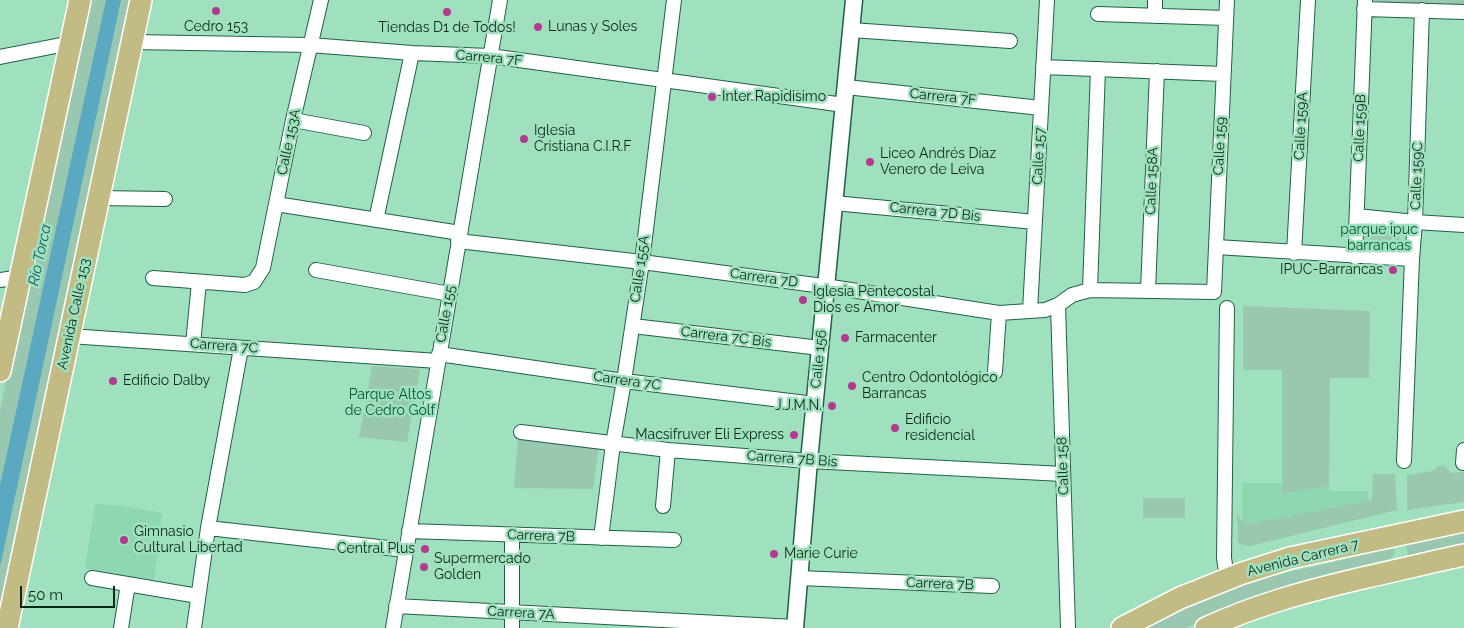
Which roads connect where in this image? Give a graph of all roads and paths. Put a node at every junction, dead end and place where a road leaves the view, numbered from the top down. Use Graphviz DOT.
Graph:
graph roads {
  1 [pos="80,0"];
  2 [pos="141,0"];
  3 [pos="321,0"];
  4 [pos="500,0"];
  5 [pos="674,0"];
  6 [pos="854,0"];
  7 [pos="1047,0"];
  8 [pos="1155,0"];
  9 [pos="1227,0"];
  10 [pos="1308,0"];
  11 [pos="1365,4"];
  12 [pos="1422,10"];
  13 [pos="1464,12"];
  14 [pos="1098,14"];
  15 [pos="1155,16"];
  16 [pos="1226,18"];
  17 [pos="851,30"];
  18 [pos="1010,41"];
  19 [pos="132,42"];
  20 [pos="71,43"];
  21 [pos="310,45"];
  22 [pos="412,53"];
  23 [pos="490,56"];
  24 [pos="0,58"];
  25 [pos="1043,67"];
  26 [pos="1098,69"];
  27 [pos="1156,71"];
  28 [pos="1224,74"];
  29 [pos="664,79"];
  30 [pos="846,87"];
  31 [pos="844,105"];
  32 [pos="1041,108"];
  33 [pos="293,120"];
  34 [pos="364,133"];
  35 [pos="99,198"];
  36 [pos="165,199"];
  37 [pos="834,203"];
  38 [pos="276,204"];
  39 [pos="1357,216"];
  40 [pos="376,220"];
  41 [pos="1035,222"];
  42 [pos="1415,222"];
  43 [pos="1464,224"];
  44 [pos="459,237"];
  45 [pos="1216,247"];
  46 [pos="1294,253"];
  47 [pos="1354,256"];
  48 [pos="1412,259"];
  49 [pos="642,262"];
  50 [pos="316,270"];
  51 [pos="153,278"];
  52 [pos="10,279"];
  53 [pos="198,282"];
  54 [pos="827,286"];
  55 [pos="1090,290"];
  56 [pos="1148,291"];
  57 [pos="1214,292"];
  58 [pos="450,294"];
  59 [pos="1058,305"];
  60 [pos="1227,308"];
  61 [pos="1030,311"];
  62 [pos="999,313"];
  63 [pos="633,326"];
  64 [pos="69,336"];
  65 [pos="193,344"];
  66 [pos="241,348"];
  67 [pos="820,348"];
  68 [pos="439,358"];
  69 [pos="0,372"];
  70 [pos="995,372"];
  71 [pos="624,381"];
  72 [pos="815,404"];
  73 [pos="521,432"];
  74 [pos="613,444"];
  75 [pos="668,450"];
  76 [pos="1464,450"];
  77 [pos="809,461"];
  78 [pos="1404,462"];
  79 [pos="1464,463"];
  80 [pos="1063,474"];
  81 [pos="663,506"];
  82 [pos="1464,521"];
  83 [pos="208,528"];
  84 [pos="409,531"];
  85 [pos="512,535"];
  86 [pos="601,538"];
  87 [pos="1382,539"];
  88 [pos="674,540"];
  89 [pos="406,550"];
  90 [pos="1464,556"];
  91 [pos="92,578"];
  92 [pos="799,578"];
  93 [pos="1227,578"];
  94 [pos="1359,579"];
  95 [pos="128,584"];
  96 [pos="992,586"];
  97 [pos="198,596"];
  98 [pos="396,606"];
  99 [pos="512,612"];
  100 [pos="567,622"];
  101 [pos="795,627"];
  102 [pos="7,628"];
  103 [pos="121,628"];
  104 [pos="194,628"];
  105 [pos="393,628"];
  106 [pos="512,628"];
  107 [pos="1068,628"];
  108 [pos="1122,628"];
  109 [pos="1206,628"];
  1 -- 20 [label="main road"];
  2 -- 19 [label="main road, Avenida Calle 153"];
  3 -- 21 [label="street, Calle 153A"];
  4 -- 23 [label="street, Calle 155"];
  5 -- 29 [label="street, Calle 155A"];
  6 -- 17 [label="street, Calle 156"];
  7 -- 25 [label="street, Calle 157"];
  8 -- 15 [label="street"];
  9 -- 16 [label="street, Calle 159"];
  10 -- 46 [label="street, Calle 159A"];
  11 -- 12 [label="street"];
  11 -- 39 [label="street, Calle 159B"];
  12 -- 13 [label="street"];
  12 -- 42 [label="street, Calle 159C"];
  14 -- 15 [label="street"];
  15 -- 16 [label="street"];
  16 -- 28 [label="street, Calle 159"];
  17 -- 18 [label="street"];
  17 -- 30 [label="street, Calle 156"];
  19 -- 21 [label="street, Carrera 7F"];
  19 -- 35 [label="main road, Avenida Calle 153"];
  20 -- 24 [label="street"];
  20 -- 52 [label="main road"];
  21 -- 22 [label="street, Carrera 7F"];
  21 -- 33 [label="street, Calle 153A"];
  22 -- 23 [label="street, Carrera 7F"];
  22 -- 40 [label="street"];
  23 -- 29 [label="street, Carrera 7F"];
  23 -- 44 [label="street, Calle 155"];
  25 -- 26 [label="street"];
  25 -- 32 [label="street, Calle 157"];
  26 -- 27 [label="street"];
  26 -- 55 [label="street"];
  27 -- 28 [label="street"];
  27 -- 56 [label="street, Calle 158A"];
  28 -- 45 [label="street, Calle 159"];
  29 -- 31 [label="street, Carrera 7F"];
  29 -- 49 [label="street, Calle 155A"];
  30 -- 31 [label="street, Calle 156"];
  30 -- 32 [label="street, Carrera 7F"];
  31 -- 37 [label="street, Calle 156"];
  32 -- 41 [label="street, Calle 157"];
  33 -- 34 [label="street"];
  33 -- 38 [label="street, Calle 153A"];
  35 -- 36 [label="street"];
  35 -- 64 [label="main road, Avenida Calle 153"];
  37 -- 41 [label="street, Carrera 7D Bis"];
  37 -- 54 [label="street, Calle 156"];
  38 -- 40 [label="street, Carrera 7D"];
  38 -- 53 [label="street, Calle 153A"];
  39 -- 42 [label="street"];
  39 -- 47 [label="street, Calle 159B"];
  40 -- 44 [label="street, Carrera 7D"];
  41 -- 61 [label="street, Calle 157"];
  42 -- 43 [label="street"];
  42 -- 48 [label="street, Calle 159C"];
  44 -- 49 [label="street, Carrera 7D"];
  44 -- 58 [label="street, Calle 155"];
  45 -- 46 [label="street"];
  45 -- 57 [label="street, Calle 159"];
  46 -- 47 [label="street"];
  47 -- 48 [label="street"];
  48 -- 78 [label="street, Calle 159C"];
  49 -- 54 [label="street, Carrera 7D"];
  49 -- 63 [label="street, Calle 155A"];
  50 -- 58 [label="street"];
  51 -- 53 [label="street"];
  52 -- 69 [label="main road"];
  53 -- 65 [label="street"];
  54 -- 62 [label="street, Carrera 7D"];
  54 -- 67 [label="street, Calle 156"];
  55 -- 56 [label="street, Carrera 7D"];
  55 -- 59 [label="street, Carrera 7D"];
  56 -- 57 [label="street, Carrera 7D"];
  58 -- 68 [label="street, Calle 155"];
  59 -- 61 [label="street, Carrera 7D"];
  59 -- 80 [label="street, Calle 158"];
  60 -- 93 [label="street"];
  61 -- 62 [label="street, Carrera 7D"];
  62 -- 70 [label="street"];
  63 -- 67 [label="street, Carrera 7C Bis"];
  63 -- 71 [label="street, Calle 155A"];
  64 -- 65 [label="street, Carrera 7C"];
  64 -- 102 [label="main road, Avenida Calle 153"];
  65 -- 66 [label="street, Carrera 7C"];
  66 -- 68 [label="street, Carrera 7C"];
  66 -- 83 [label="street"];
  67 -- 72 [label="street, Calle 156"];
  68 -- 71 [label="street, Carrera 7C"];
  68 -- 84 [label="street, Calle 155"];
  71 -- 72 [label="street, Carrera 7C"];
  71 -- 74 [label="street, Calle 155A"];
  72 -- 77 [label="street, Calle 156"];
  73 -- 74 [label="street, Carrera 7B Bis"];
  74 -- 75 [label="street, Carrera 7B Bis"];
  74 -- 86 [label="street, Calle 155A"];
  75 -- 77 [label="street, Carrera 7B Bis"];
  75 -- 81 [label="street"];
  76 -- 79 [label="street"];
  77 -- 80 [label="street, Carrera 7B Bis"];
  77 -- 92 [label="street, Calle 156"];
  80 -- 107 [label="street, Calle 158"];
  82 -- 87 [label="main road, Avenida Carrera 7"];
  83 -- 89 [label="street"];
  83 -- 97 [label="street"];
  84 -- 85 [label="street, Carrera 7B"];
  84 -- 89 [label="street, Calle 155"];
  85 -- 86 [label="street, Carrera 7B"];
  85 -- 99 [label="street"];
  86 -- 88 [label="street, Carrera 7B"];
  87 -- 93 [label="main road, Avenida Carrera 7"];
  87 -- 94 [label="main road"];
  89 -- 98 [label="street, Calle 155"];
  90 -- 94 [label="main road"];
  91 -- 95 [label="street"];
  92 -- 96 [label="street, Carrera 7B"];
  92 -- 101 [label="street, Calle 156"];
  93 -- 108 [label="main road, Avenida Carrera 7"];
  94 -- 109 [label="main road"];
  95 -- 97 [label="street"];
  95 -- 103 [label="street"];
  97 -- 104 [label="street"];
  98 -- 99 [label="street, Carrera 7A"];
  98 -- 105 [label="street, Calle 155"];
  99 -- 100 [label="street, Carrera 7A"];
  99 -- 106 [label="street"];
  100 -- 101 [label="street, Carrera 7A"];
}
